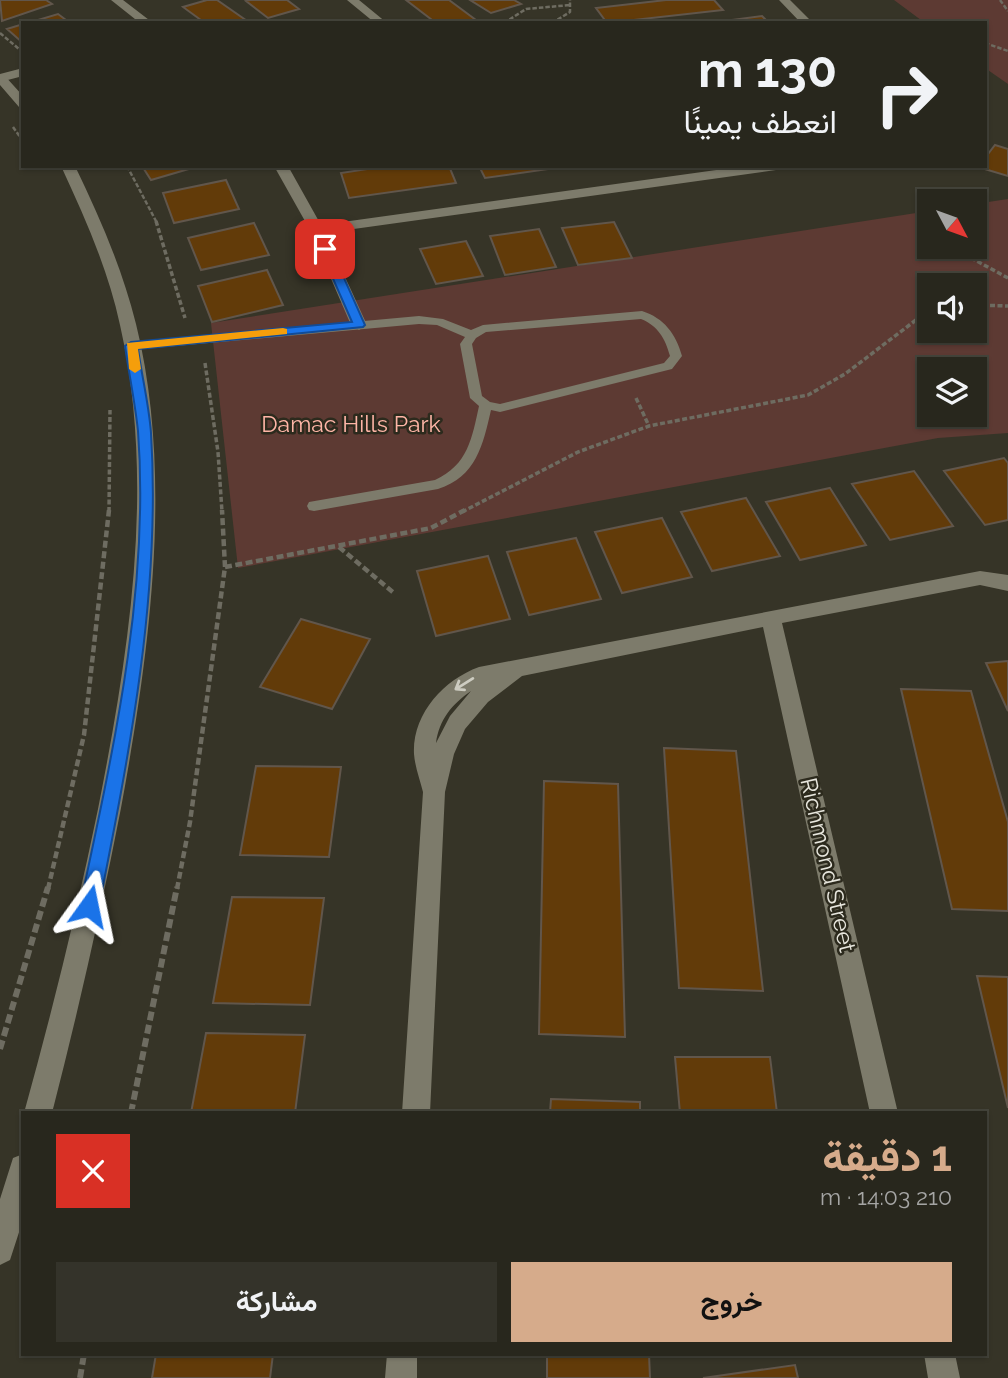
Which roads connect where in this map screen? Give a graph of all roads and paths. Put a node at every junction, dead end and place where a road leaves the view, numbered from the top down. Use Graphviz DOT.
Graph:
graph roads {
  1 [pos="116,0"];
  2 [pos="352,0"];
  3 [pos="570,0"];
  4 [pos="784,0"];
  5 [pos="1000,0"];
  6 [pos="570,5"];
  7 [pos="1008,11"];
  8 [pos="145,21"];
  9 [pos="379,21"];
  10 [pos="506,21"];
  11 [pos="555,21"];
  12 [pos="806,21"];
  13 [pos="0,33"];
  14 [pos="987,44"];
  15 [pos="21,50"];
  16 [pos="1008,51"];
  17 [pos="21,61"];
  18 [pos="0,67"];
  19 [pos="21,73"];
  20 [pos="0,78"];
  21 [pos="21,102"];
  22 [pos="69,168"];
  23 [pos="128,168"];
  24 [pos="282,168"];
  25 [pos="762,168"];
  26 [pos="317,230"];
  27 [pos="973,259"];
  28 [pos="1008,278"];
  29 [pos="987,305"];
  30 [pos="1008,306"];
  31 [pos="917,320"];
  32 [pos="359,325"];
  33 [pos="472,335"];
  34 [pos="192,340"];
  35 [pos="131,346"];
  36 [pos="486,405"];
  37 [pos="110,407"];
  38 [pos="314,506"];
  39 [pos="338,546"];
  40 [pos="225,567"];
  41 [pos="1008,583"];
  42 [pos="394,593"];
  43 [pos="771,617"];
  44 [pos="0,1049"];
  45 [pos="39,1111"];
  46 [pos="131,1111"];
  47 [pos="416,1111"];
  48 [pos="884,1111"];
  49 [pos="21,1175"];
  50 [pos="0,1250"];
  51 [pos="84,1356"];
  52 [pos="402,1356"];
  53 [pos="939,1356"];
  54 [pos="80,1378"];
  55 [pos="401,1378"];
  56 [pos="944,1378"];
  1 -- 8 [label="street"];
  2 -- 9 [label="street"];
  3 -- 6 [label="path"];
  4 -- 12 [label="street"];
  5 -- 7 [label="path"];
  6 -- 10 [label="path"];
  6 -- 11 [label="path"];
  13 -- 15 [label="path"];
  14 -- 16 [label="path"];
  17 -- 18 [label="street"];
  19 -- 20 [label="street"];
  20 -- 21 [label="street"];
  22 -- 35 [label="street"];
  23 -- 34 [label="path"];
  24 -- 26 [label="street"];
  25 -- 26 [label="street"];
  26 -- 32 [label="street"];
  27 -- 28 [label="path"];
  29 -- 30 [label="path"];
  31 -- 39 [label="path"];
  32 -- 33 [label="lane"];
  32 -- 34 [label="lane"];
  33 -- 36 [label="lane"];
  33 -- 36 [label="lane"];
  34 -- 35 [label="lane"];
  34 -- 40 [label="path"];
  35 -- 45 [label="street"];
  36 -- 38 [label="lane"];
  37 -- 44 [label="path"];
  39 -- 40 [label="path"];
  39 -- 42 [label="path"];
  40 -- 46 [label="path"];
  41 -- 43 [label="street"];
  43 -- 47 [label="street"];
  43 -- 48 [label="street, Richmond Street"];
  49 -- 50 [label="street"];
  51 -- 54 [label="path"];
  52 -- 55 [label="street"];
  53 -- 56 [label="street"];
}
